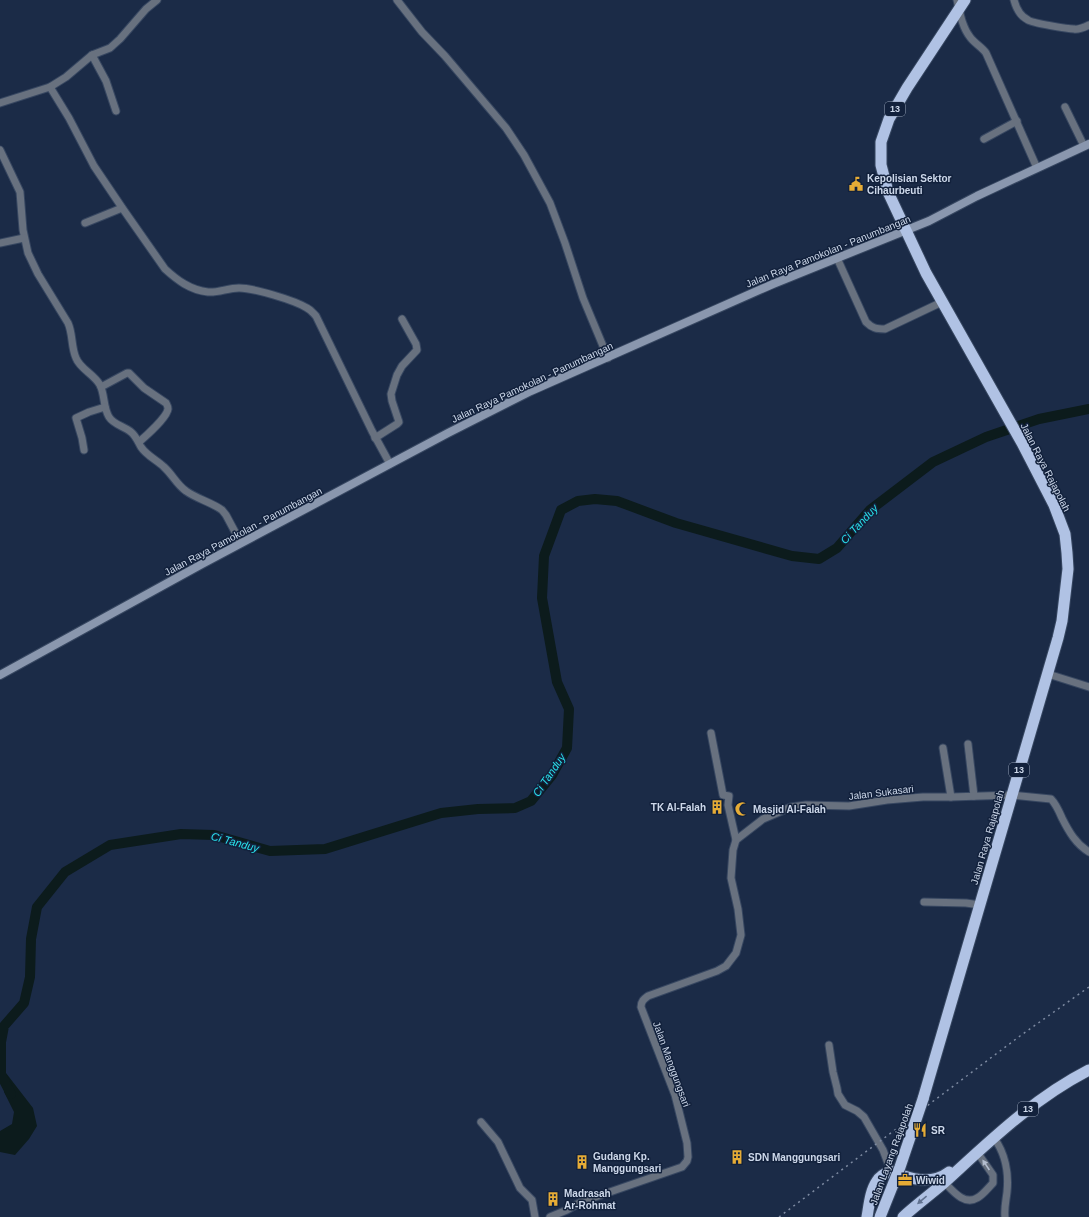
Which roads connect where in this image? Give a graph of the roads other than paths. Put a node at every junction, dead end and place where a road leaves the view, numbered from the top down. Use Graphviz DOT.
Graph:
graph roads {
  1 [pos="157,0"];
  2 [pos="397,0"];
  3 [pos="1014,0"];
  4 [pos="960,3"];
  5 [pos="1089,25"];
  6 [pos="92,55"];
  7 [pos="50,87"];
  8 [pos="0,103"];
  9 [pos="1065,107"];
  10 [pos="116,111"];
  11 [pos="1016,121"];
  12 [pos="984,139"];
  13 [pos="1087,145"];
  14 [pos="0,150"];
  15 [pos="1037,168"];
  16 [pos="122,208"];
  17 [pos="85,223"];
  18 [pos="906,230"];
  19 [pos="24,238"];
  20 [pos="0,243"];
  21 [pos="837,258"];
  22 [pos="942,302"];
  23 [pos="402,319"];
  24 [pos="608,358"];
  25 [pos="100,387"];
  26 [pos="105,407"];
  27 [pos="375,438"];
  28 [pos="139,442"];
  29 [pos="84,450"];
  30 [pos="390,464"];
  31 [pos="241,543"];
  32 [pos="1048,674"];
  33 [pos="0,675"];
  34 [pos="1089,687"];
  35 [pos="711,733"];
  36 [pos="968,744"];
  37 [pos="943,748"];
  38 [pos="1012,795"];
  39 [pos="974,796"];
  40 [pos="951,797"];
  41 [pos="736,840"];
  42 [pos="1089,852"];
  43 [pos="924,902"];
  44 [pos="980,905"];
  45 [pos="829,1045"];
  46 [pos="1089,1070"];
  47 [pos="923,1099"];
  48 [pos="481,1122"];
  49 [pos="994,1138"];
  50 [pos="975,1154"];
  51 [pos="889,1172"];
  52 [pos="944,1182"];
  53 [pos="569,1214"];
  54 [pos="535,1217"];
  55 [pos="550,1217"];
  56 [pos="867,1217"];
  57 [pos="880,1217"];
  58 [pos="903,1217"];
  59 [pos="1005,1217"];
  1 -- 6 [label="street"];
  2 -- 24 [label="street"];
  3 -- 5 [label="street"];
  4 -- 11 [label="street"];
  4 -- 18 [label="highway, Jalan Raya Rajapolah / 13"];
  6 -- 7 [label="street"];
  6 -- 10 [label="street"];
  7 -- 8 [label="street"];
  7 -- 16 [label="street"];
  9 -- 13 [label="street"];
  11 -- 12 [label="street"];
  11 -- 15 [label="street"];
  13 -- 15 [label="main road, Jalan Raya Pamokolan - Panumbangan"];
  14 -- 19 [label="street"];
  15 -- 18 [label="main road, Jalan Raya Pamokolan - Panumbangan"];
  16 -- 17 [label="street"];
  16 -- 27 [label="street"];
  18 -- 21 [label="main road, Jalan Raya Pamokolan - Panumbangan"];
  18 -- 22 [label="highway, Jalan Raya Rajapolah / 13"];
  19 -- 20 [label="street"];
  19 -- 25 [label="street"];
  21 -- 22 [label="street"];
  21 -- 24 [label="main road, Jalan Raya Pamokolan - Panumbangan"];
  22 -- 32 [label="highway, Jalan Raya Rajapolah / 13"];
  23 -- 27 [label="street"];
  24 -- 30 [label="main road, Jalan Raya Pamokolan - Panumbangan"];
  25 -- 26 [label="street"];
  25 -- 28 [label="street"];
  26 -- 28 [label="street"];
  26 -- 29 [label="street"];
  27 -- 30 [label="street"];
  28 -- 31 [label="street"];
  30 -- 31 [label="main road, Jalan Raya Pamokolan - Panumbangan"];
  31 -- 33 [label="main road, Jalan Raya Pamokolan - Panumbangan"];
  32 -- 34 [label="street"];
  32 -- 38 [label="highway, Jalan Raya Rajapolah / 13"];
  35 -- 41 [label="street"];
  36 -- 39 [label="street"];
  37 -- 40 [label="street"];
  38 -- 39 [label="street, Jalan Sukasari"];
  38 -- 42 [label="street, Jalan Sukasari"];
  38 -- 44 [label="highway, Jalan Raya Rajapolah / 13"];
  39 -- 40 [label="street, Jalan Sukasari"];
  40 -- 41 [label="street, Jalan Sukasari"];
  41 -- 53 [label="street, Jalan Manggungsari"];
  43 -- 44 [label="street"];
  44 -- 47 [label="highway, Jalan Raya Rajapolah / 13"];
  45 -- 51 [label="street"];
  46 -- 49 [label="highway, 13"];
  47 -- 57 [label="highway, Jalan Layang Rajapolah / 13, bridge"];
  48 -- 54 [label="street"];
  49 -- 50 [label="highway, 13"];
  49 -- 59 [label="street"];
  50 -- 51 [label="highway, 13"];
  50 -- 52 [label="highway, 13"];
  52 -- 50 [label="street, one-way"];
  51 -- 56 [label="highway"];
  52 -- 58 [label="highway, 13, one-way"];
  53 -- 55 [label="street, Jalan Manggungsari"];
}
